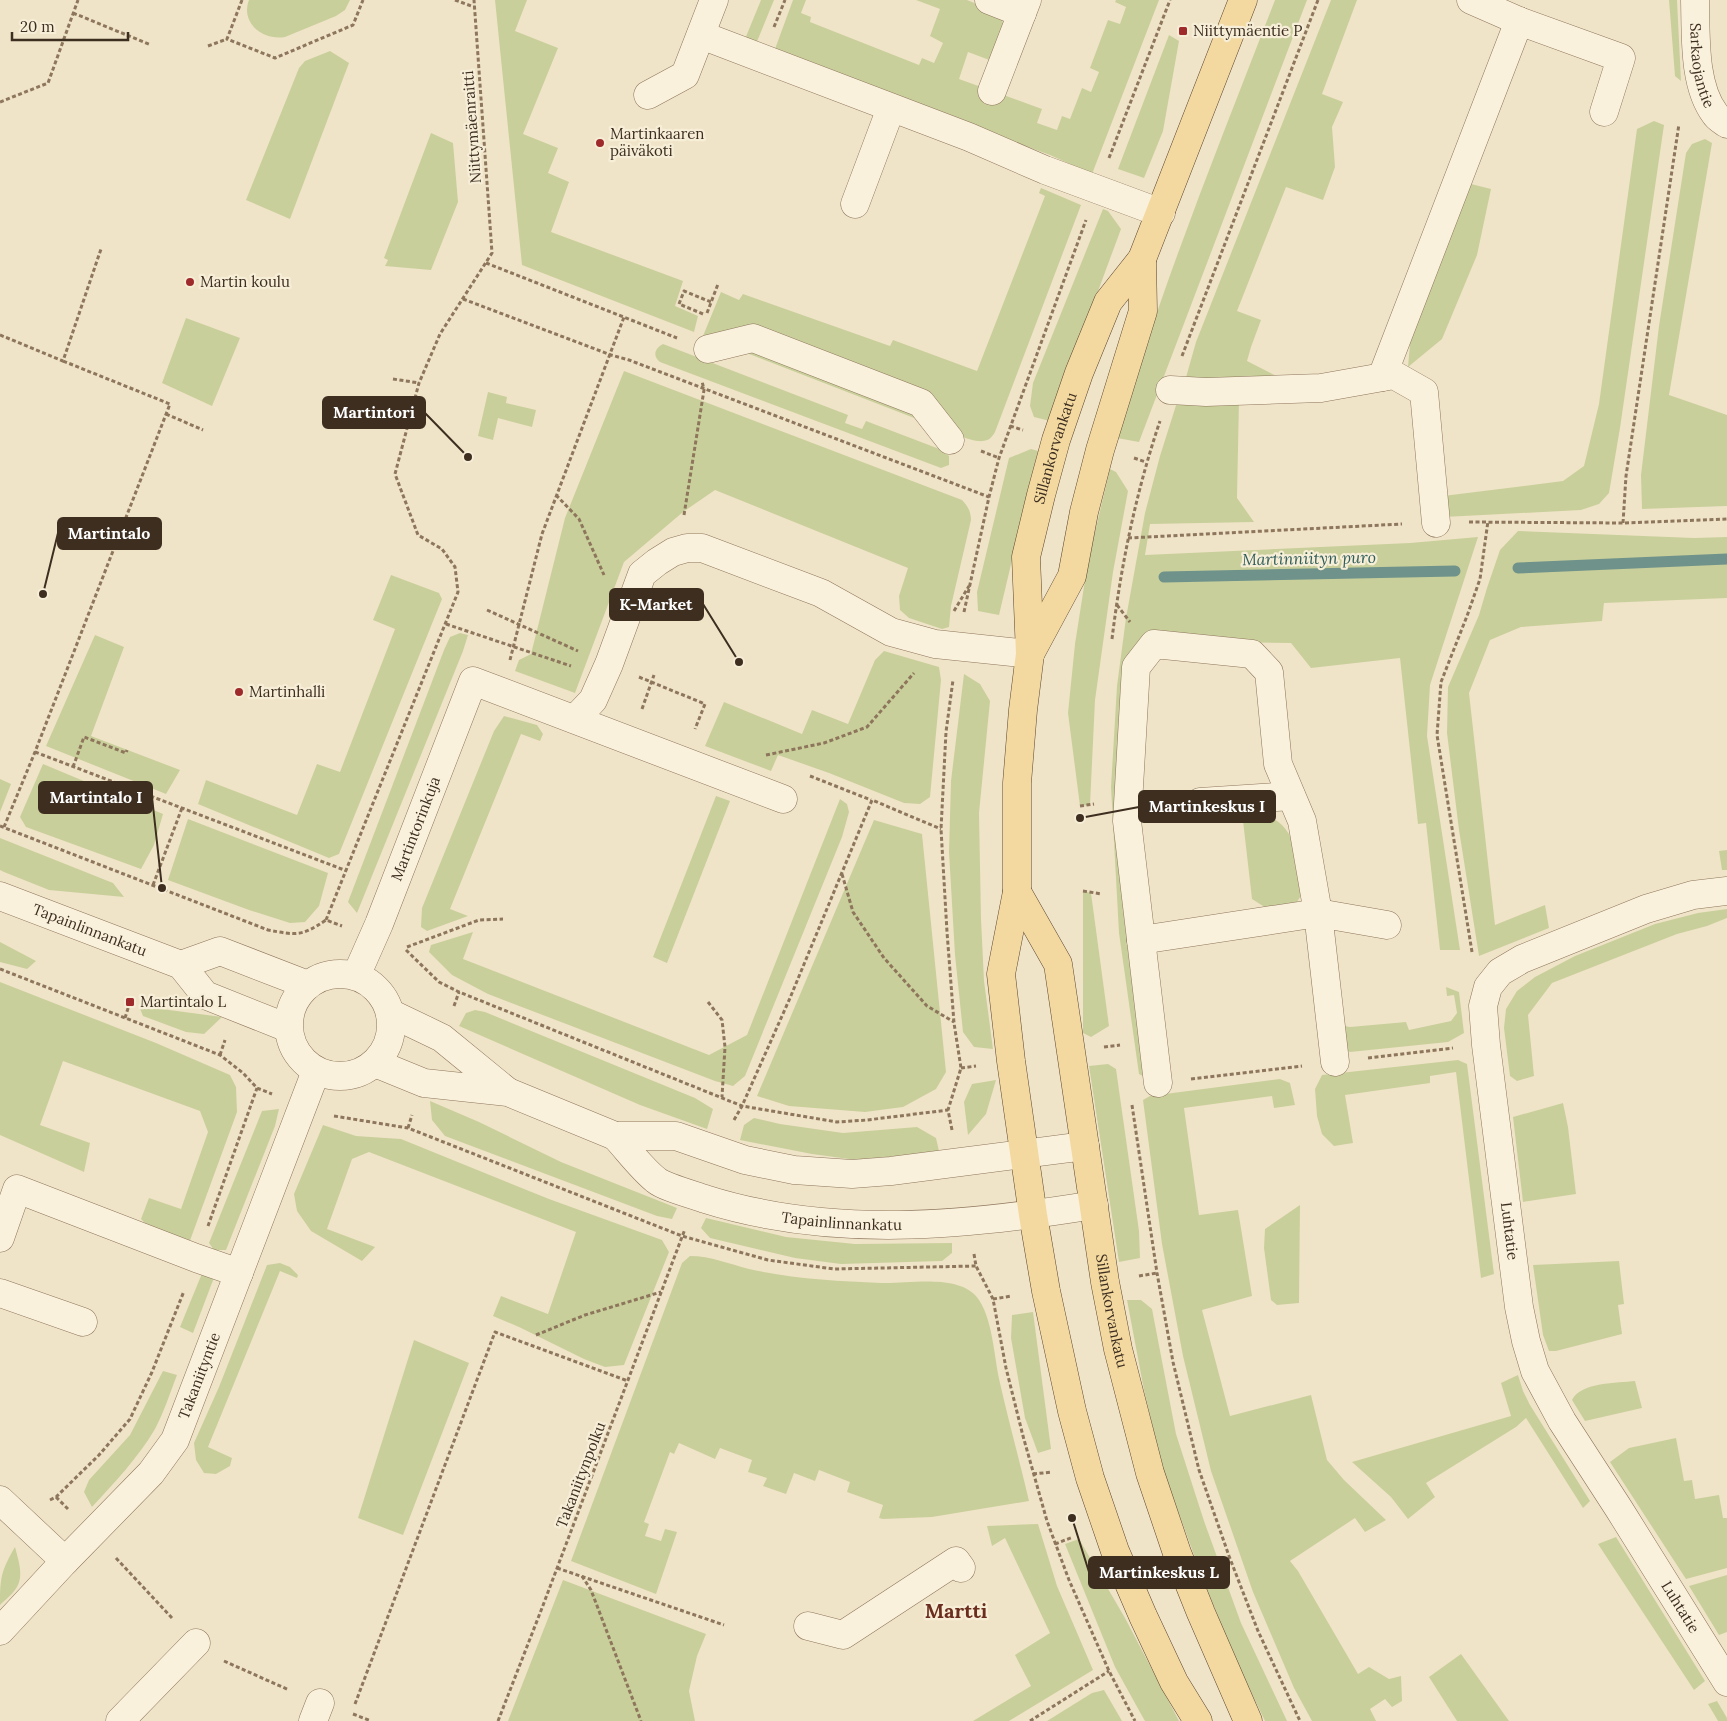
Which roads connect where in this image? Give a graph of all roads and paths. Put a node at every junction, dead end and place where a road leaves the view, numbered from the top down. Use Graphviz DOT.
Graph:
graph roads {
  1 [pos="78,0"];
  2 [pos="242,0"];
  3 [pos="363,0"];
  4 [pos="455,0"];
  5 [pos="474,0"];
  6 [pos="714,0"];
  7 [pos="989,0"];
  8 [pos="1243,0"];
  9 [pos="1318,0"];
  10 [pos="1471,0"];
  11 [pos="1694,0"];
  12 [pos="1024,6"];
  13 [pos="474,7"];
  14 [pos="73,13"];
  15 [pos="1519,20"];
  16 [pos="701,35"];
  17 [pos="227,39"];
  18 [pos="151,45"];
  19 [pos="208,46"];
  20 [pos="992,91"];
  21 [pos="648,95"];
  22 [pos="0,102"];
  23 [pos="892,108"];
  24 [pos="1604,112"];
  25 [pos="1679,123"];
  26 [pos="1727,124"];
  27 [pos="855,204"];
  28 [pos="1161,213"];
  29 [pos="102,249"];
  30 [pos="1142,259"];
  31 [pos="486,263"];
  32 [pos="463,299"];
  33 [pos="711,302"];
  34 [pos="706,316"];
  35 [pos="0,335"];
  36 [pos="708,349"];
  37 [pos="611,355"];
  38 [pos="63,361"];
  39 [pos="1382,377"];
  40 [pos="702,378"];
  41 [pos="393,379"];
  42 [pos="419,383"];
  43 [pos="704,390"];
  44 [pos="1170,390"];
  45 [pos="166,414"];
  46 [pos="203,430"];
  47 [pos="950,440"];
  48 [pos="556,495"];
  49 [pos="988,497"];
  50 [pos="1488,521"];
  51 [pos="1436,523"];
  52 [pos="1623,523"];
  53 [pos="687,548"];
  54 [pos="605,577"];
  55 [pos="970,584"];
  56 [pos="487,610"];
  57 [pos="446,624"];
  58 [pos="519,624"];
  59 [pos="1112,640"];
  60 [pos="935,644"];
  61 [pos="1030,654"];
  62 [pos="609,664"];
  63 [pos="652,682"];
  64 [pos="575,719"];
  65 [pos="694,732"];
  66 [pos="127,750"];
  67 [pos="35,752"];
  68 [pos="759,756"];
  69 [pos="73,767"];
  70 [pos="801,773"];
  71 [pos="1292,796"];
  72 [pos="783,798"];
  73 [pos="872,800"];
  74 [pos="1200,802"];
  75 [pos="1101,803"];
  76 [pos="1080,806"];
  77 [pos="182,808"];
  78 [pos="2,826"];
  79 [pos="941,829"];
  80 [pos="346,871"];
  81 [pos="842,874"];
  82 [pos="152,885"];
  83 [pos="1103,885"];
  84 [pos="1727,890"];
  85 [pos="1083,891"];
  86 [pos="1017,892"];
  87 [pos="0,896"];
  88 [pos="1318,913"];
  89 [pos="503,919"];
  90 [pos="326,920"];
  91 [pos="1387,925"];
  92 [pos="373,938"];
  93 [pos="1141,940"];
  94 [pos="181,965"];
  95 [pos="0,969"];
  96 [pos="356,976"];
  97 [pos="308,985"];
  98 [pos="1488,987"];
  99 [pos="130,1002"];
  100 [pos="708,1002"];
  101 [pos="390,1013"];
  102 [pos="125,1018"];
  103 [pos="954,1022"];
  104 [pos="288,1028"];
  105 [pos="1335,1062"];
  106 [pos="375,1063"];
  107 [pos="316,1071"];
  108 [pos="1158,1083"];
  109 [pos="257,1088"];
  110 [pos="508,1092"];
  111 [pos="1130,1096"];
  112 [pos="722,1097"];
  113 [pos="303,1106"];
  114 [pos="742,1106"];
  115 [pos="948,1110"];
  116 [pos="615,1136"];
  117 [pos="1085,1146"];
  118 [pos="717,1151"];
  119 [pos="1025,1155"];
  120 [pos="698,1196"];
  121 [pos="1094,1205"];
  122 [pos="1033,1215"];
  123 [pos="682,1236"];
  124 [pos="0,1238"];
  125 [pos="196,1258"];
  126 [pos="976,1266"];
  127 [pos="239,1273"];
  128 [pos="662,1291"];
  129 [pos="0,1293"];
  130 [pos="83,1322"];
  131 [pos="536,1335"];
  132 [pos="628,1381"];
  133 [pos="1057,1471"];
  134 [pos="1033,1474"];
  135 [pos="0,1500"];
  136 [pos="22,1520"];
  137 [pos="1078,1536"];
  138 [pos="1055,1544"];
  139 [pos="64,1561"];
  140 [pos="557,1568"];
  141 [pos="962,1568"];
  142 [pos="582,1576"];
  143 [pos="724,1625"];
  144 [pos="808,1626"];
  145 [pos="0,1631"];
  146 [pos="196,1644"];
  147 [pos="1109,1671"];
  148 [pos="1727,1682"];
  149 [pos="355,1704"];
  150 [pos="120,1721"];
  151 [pos="498,1721"];
  152 [pos="641,1721"];
  153 [pos="1030,1721"];
  154 [pos="1198,1721"];
  155 [pos="1248,1721"];
  156 [pos="1300,1721"];
  1 -- 14 [label="path"];
  2 -- 17 [label="path"];
  3 -- 17 [label="path"];
  4 -- 13 [label="path"];
  5 -- 13 [label="path, Niittymäenraitti"];
  6 -- 16 [label="street"];
  7 -- 12 [label="street"];
  8 -- 28 [label="main road, Sillankorvankatu"];
  9 -- 44 [label="path"];
  10 -- 15 [label="street"];
  11 -- 26 [label="street, Sarkaojantie"];
  12 -- 20 [label="street"];
  13 -- 31 [label="path, Niittymäenraitti"];
  14 -- 18 [label="path"];
  14 -- 22 [label="path"];
  15 -- 24 [label="street"];
  15 -- 39 [label="street"];
  16 -- 21 [label="street"];
  16 -- 23 [label="street"];
  17 -- 19 [label="path"];
  23 -- 27 [label="street"];
  23 -- 28 [label="street"];
  25 -- 52 [label="path"];
  28 -- 30 [label="main road, Sillankorvankatu"];
  29 -- 38 [label="path"];
  30 -- 61 [label="main road, Sillankorvankatu"];
  30 -- 61 [label="main road, Sillankorvankatu"];
  31 -- 32 [label="path"];
  31 -- 37 [label="path"];
  32 -- 37 [label="path"];
  32 -- 42 [label="path"];
  33 -- 34 [label="path"];
  35 -- 38 [label="path"];
  36 -- 47 [label="street"];
  37 -- 43 [label="path"];
  37 -- 48 [label="path"];
  38 -- 45 [label="path"];
  39 -- 44 [label="street"];
  39 -- 51 [label="street"];
  40 -- 43 [label="path"];
  41 -- 42 [label="path"];
  42 -- 57 [label="path"];
  43 -- 49 [label="path"];
  43 -- 53 [label="path"];
  44 -- 59 [label="path"];
  45 -- 46 [label="path"];
  45 -- 67 [label="path"];
  48 -- 54 [label="path"];
  48 -- 58 [label="path"];
  50 -- 98 [label="path"];
  53 -- 60 [label="street"];
  53 -- 62 [label="street"];
  55 -- 60 [label="path"];
  56 -- 58 [label="path"];
  57 -- 58 [label="path"];
  57 -- 80 [label="path"];
  58 -- 62 [label="path"];
  60 -- 61 [label="street"];
  60 -- 68 [label="path"];
  61 -- 86 [label="main road, Sillankorvankatu"];
  62 -- 64 [label="street"];
  63 -- 65 [label="path"];
  64 -- 72 [label="street"];
  64 -- 92 [label="street, Martintorinkuja"];
  66 -- 69 [label="path"];
  67 -- 69 [label="path"];
  67 -- 78 [label="path"];
  69 -- 77 [label="path"];
  70 -- 73 [label="path"];
  71 -- 74 [label="street"];
  71 -- 88 [label="street"];
  71 -- 93 [label="street"];
  73 -- 79 [label="path"];
  73 -- 81 [label="path"];
  75 -- 76 [label="path"];
  77 -- 80 [label="path"];
  77 -- 82 [label="path"];
  78 -- 82 [label="path"];
  80 -- 90 [label="path"];
  81 -- 103 [label="path"];
  81 -- 114 [label="path"];
  82 -- 90 [label="path"];
  83 -- 85 [label="path"];
  84 -- 98 [label="street"];
  86 -- 117 [label="main road, Sillankorvankatu"];
  86 -- 119 [label="main road, Sillankorvankatu"];
  87 -- 94 [label="street, Tapainlinnankatu"];
  88 -- 91 [label="street"];
  88 -- 93 [label="street"];
  88 -- 105 [label="street"];
  89 -- 112 [label="path"];
  90 -- 92 [label="path"];
  92 -- 96 [label="street, Martintorinkuja"];
  93 -- 108 [label="street"];
  94 -- 97 [label="street"];
  94 -- 104 [label="street, Tapainlinnankatu"];
  95 -- 102 [label="path"];
  96 -- 97 [label="street"];
  96 -- 101 [label="street"];
  97 -- 104 [label="street"];
  98 -- 148 [label="street, Luhtatie"];
  99 -- 102 [label="path"];
  100 -- 112 [label="path"];
  101 -- 106 [label="street"];
  101 -- 110 [label="street, Tapainlinnankatu"];
  102 -- 109 [label="path"];
  104 -- 107 [label="street"];
  106 -- 107 [label="street"];
  106 -- 110 [label="street, Tapainlinnankatu"];
  107 -- 113 [label="street, Takaniityntie"];
  109 -- 113 [label="path"];
  109 -- 125 [label="path"];
  110 -- 116 [label="street, Tapainlinnankatu"];
  111 -- 156 [label="path"];
  112 -- 114 [label="path"];
  113 -- 123 [label="path"];
  113 -- 127 [label="street, Takaniityntie"];
  114 -- 115 [label="path"];
  114 -- 118 [label="path"];
  116 -- 118 [label="street, Tapainlinnankatu"];
  116 -- 120 [label="street, Tapainlinnankatu"];
  117 -- 119 [label="street, Tapainlinnankatu"];
  117 -- 121 [label="main road, Sillankorvankatu"];
  118 -- 119 [label="street, Tapainlinnankatu"];
  119 -- 122 [label="main road, Sillankorvankatu"];
  120 -- 122 [label="street, Tapainlinnankatu"];
  120 -- 123 [label="path, Takaniitynpolku"];
  121 -- 122 [label="street, Tapainlinnankatu"];
  121 -- 155 [label="main road, Sillankorvankatu"];
  122 -- 154 [label="main road, Sillankorvankatu"];
  123 -- 126 [label="path"];
  123 -- 128 [label="path, Takaniitynpolku"];
  124 -- 125 [label="street"];
  125 -- 127 [label="street"];
  125 -- 136 [label="path"];
  127 -- 139 [label="street, Takaniityntie"];
  128 -- 131 [label="path"];
  128 -- 132 [label="path, Takaniitynpolku"];
  129 -- 130 [label="street"];
  132 -- 140 [label="path, Takaniitynpolku"];
  132 -- 149 [label="path"];
  133 -- 134 [label="path"];
  135 -- 136 [label="street"];
  136 -- 139 [label="street"];
  137 -- 138 [label="path"];
  139 -- 145 [label="street, Takaniityntie"];
  140 -- 142 [label="path"];
  140 -- 151 [label="path, Takaniitynpolku"];
  141 -- 144 [label="street"];
  142 -- 143 [label="path"];
  142 -- 152 [label="path"];
  146 -- 150 [label="street"];
  147 -- 153 [label="path"];
}
